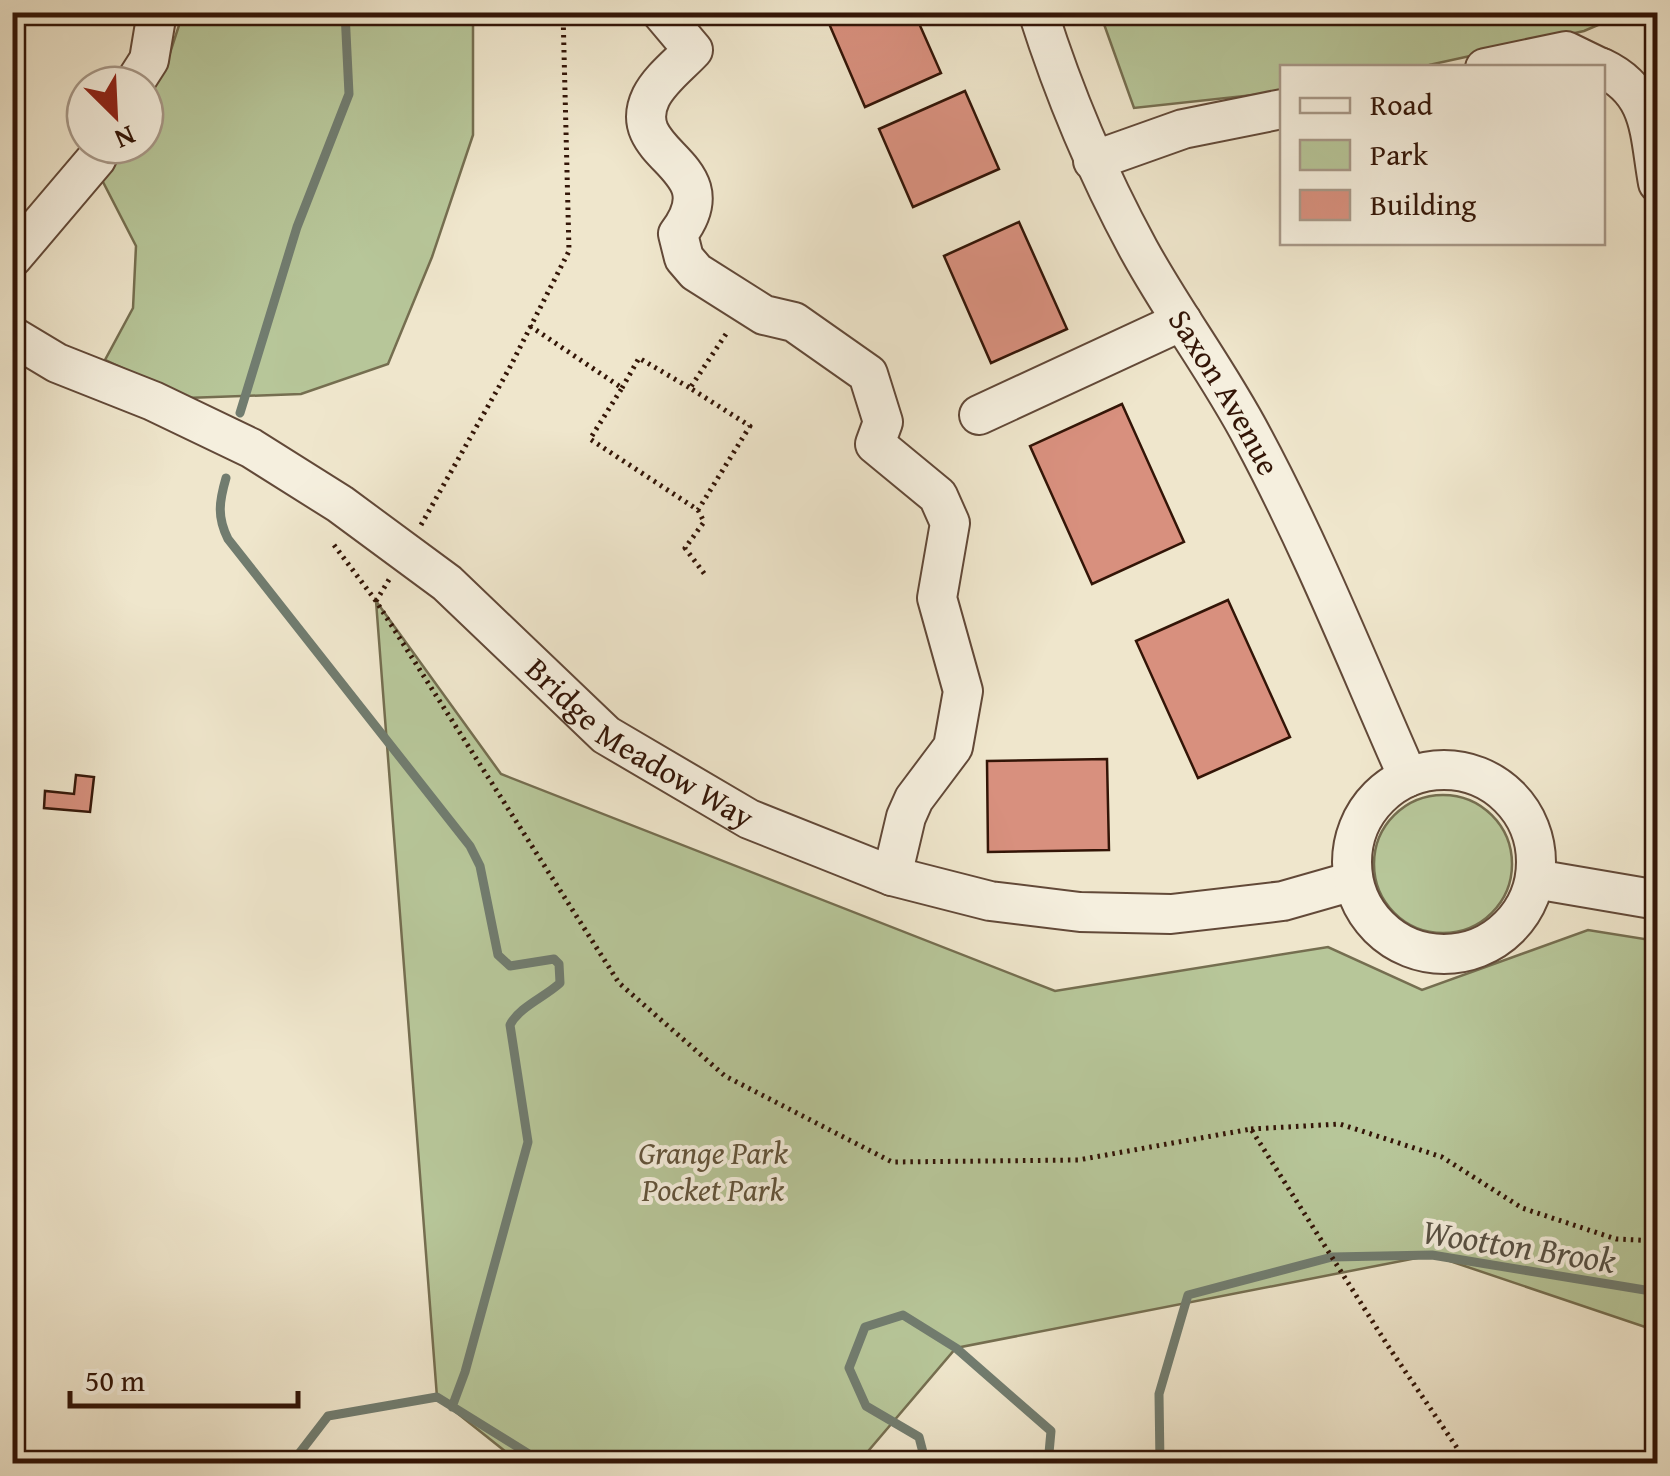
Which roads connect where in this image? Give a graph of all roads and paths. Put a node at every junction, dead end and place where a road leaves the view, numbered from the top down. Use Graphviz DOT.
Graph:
graph roads {
  1 [pos="157,12"];
  2 [pos="563,12"];
  3 [pos="661,12"];
  4 [pos="1038,12"];
  5 [pos="146,65"];
  6 [pos="1500,65"];
  7 [pos="1596,65"];
  8 [pos="1605,69"];
  9 [pos="1280,108"];
  10 [pos="1093,160"];
  11 [pos="91,165"];
  12 [pos="1658,183"];
  13 [pos="12,258"];
  14 [pos="746,304"];
  15 [pos="1182,321"];
  16 [pos="530,326"];
  17 [pos="12,336"];
  18 [pos="622,388"];
  19 [pos="690,388"];
  20 [pos="979,414"];
  21 [pos="698,510"];
  22 [pos="406,552"];
  23 [pos="706,576"];
  24 [pos="1408,777"];
  25 [pos="892,876"];
  26 [pos="1536,879"];
  27 [pos="1353,881"];
  28 [pos="1658,900"];
  29 [pos="1252,1129"];
  30 [pos="1658,1240"];
  31 [pos="1468,1464"];
  1 -- 5 [label="street"];
  2 -- 16 [label="path"];
  3 -- 14 [label="street"];
  4 -- 10 [label="street, Saxon Avenue"];
  6 -- 7 [label="street"];
  8 -- 12 [label="street"];
  9 -- 10 [label="street"];
  10 -- 15 [label="street, Saxon Avenue"];
  11 -- 13 [label="street"];
  14 -- 19 [label="path"];
  14 -- 25 [label="street"];
  15 -- 20 [label="street"];
  15 -- 24 [label="street, Saxon Avenue"];
  16 -- 18 [label="path"];
  16 -- 22 [label="path"];
  17 -- 22 [label="street, Bridge Meadow Way"];
  18 -- 19 [label="path"];
  18 -- 21 [label="path"];
  19 -- 21 [label="path"];
  21 -- 23 [label="path"];
  22 -- 25 [label="street, Bridge Meadow Way"];
  22 -- 29 [label="path"];
  24 -- 26 [label="street"];
  24 -- 27 [label="street"];
  25 -- 27 [label="street, Bridge Meadow Way"];
  26 -- 27 [label="street"];
  26 -- 28 [label="street"];
  29 -- 30 [label="path"];
  29 -- 31 [label="path"];
}
